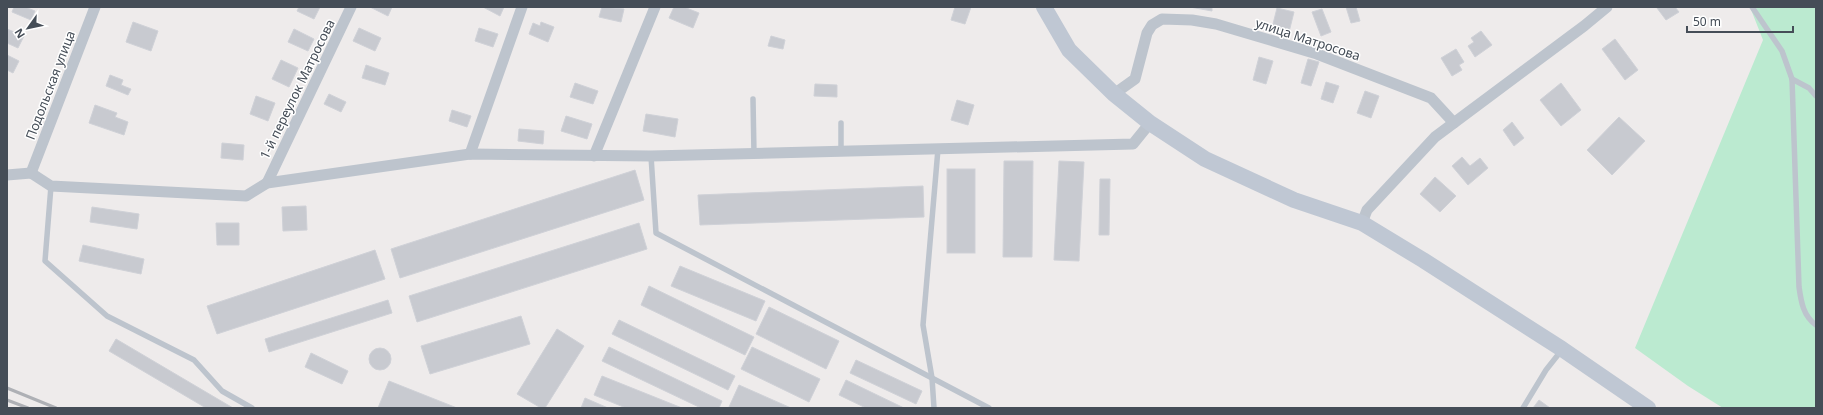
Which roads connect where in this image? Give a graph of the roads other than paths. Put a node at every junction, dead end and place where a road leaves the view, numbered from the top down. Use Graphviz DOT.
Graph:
graph roads {
  1 [pos="95,7"];
  2 [pos="351,7"];
  3 [pos="522,7"];
  4 [pos="655,7"];
  5 [pos="1044,7"];
  6 [pos="1608,7"];
  7 [pos="1752,7"];
  8 [pos="1792,79"];
  9 [pos="1114,94"];
  10 [pos="1816,96"];
  11 [pos="753,99"];
  12 [pos="841,123"];
  13 [pos="1150,123"];
  14 [pos="1454,123"];
  15 [pos="938,149"];
  16 [pos="841,151"];
  17 [pos="470,154"];
  18 [pos="754,154"];
  19 [pos="594,156"];
  20 [pos="651,156"];
  21 [pos="31,173"];
  22 [pos="7,175"];
  23 [pos="267,183"];
  24 [pos="51,186"];
  25 [pos="1362,223"];
  26 [pos="1816,325"];
  27 [pos="1562,349"];
  28 [pos="932,378"];
  29 [pos="252,408"];
  30 [pos="934,408"];
  31 [pos="989,408"];
  32 [pos="1523,408"];
  33 [pos="1648,408"];
  1 -- 21 [label="street, Подольская улица"];
  2 -- 23 [label="street, 1-й переулок Матросова"];
  3 -- 17 [label="street"];
  4 -- 19 [label="street"];
  5 -- 9 [label="main road"];
  6 -- 14 [label="street"];
  7 -- 8 [label="lane"];
  8 -- 10 [label="lane"];
  8 -- 26 [label="lane"];
  9 -- 13 [label="main road"];
  9 -- 14 [label="street, улица Матросова"];
  11 -- 18 [label="lane"];
  12 -- 16 [label="lane"];
  13 -- 15 [label="street"];
  13 -- 25 [label="main road"];
  14 -- 25 [label="street"];
  15 -- 16 [label="street"];
  15 -- 28 [label="lane"];
  16 -- 18 [label="street"];
  17 -- 19 [label="street"];
  17 -- 23 [label="street"];
  18 -- 20 [label="street"];
  19 -- 20 [label="street"];
  20 -- 28 [label="lane"];
  21 -- 22 [label="street"];
  21 -- 24 [label="street"];
  23 -- 24 [label="street"];
  24 -- 29 [label="lane"];
  25 -- 27 [label="main road"];
  27 -- 32 [label="lane"];
  27 -- 33 [label="main road"];
  28 -- 30 [label="lane"];
  28 -- 31 [label="lane"];
}
